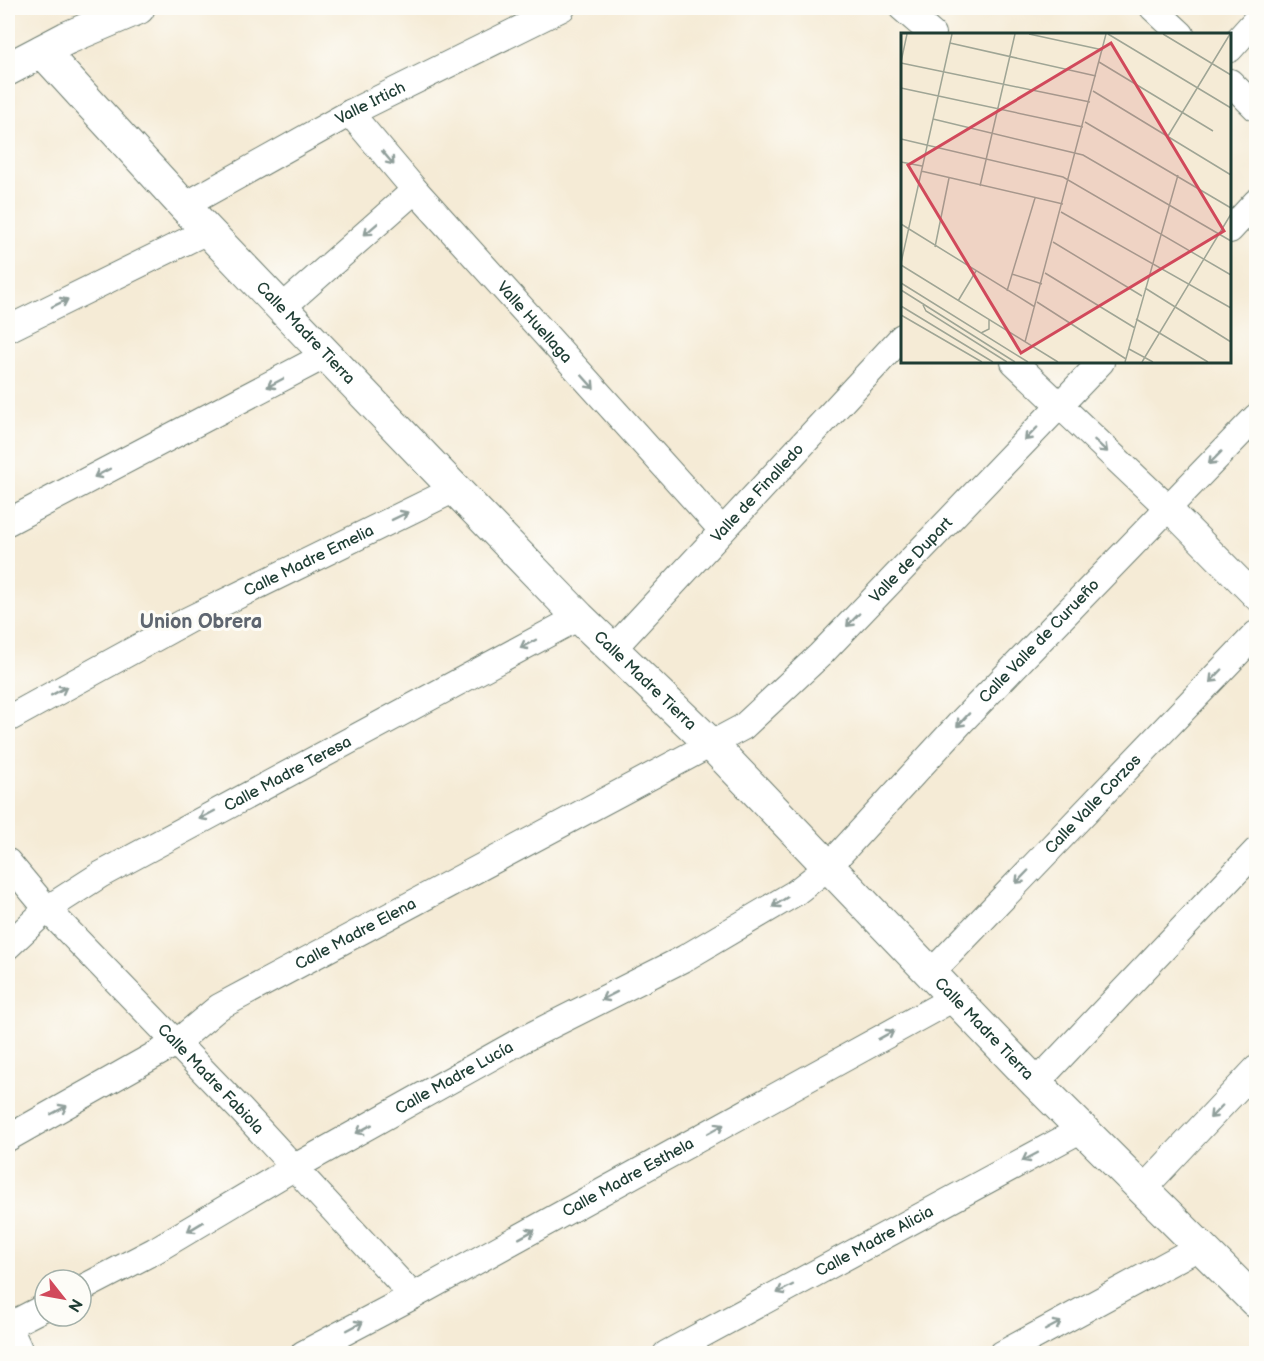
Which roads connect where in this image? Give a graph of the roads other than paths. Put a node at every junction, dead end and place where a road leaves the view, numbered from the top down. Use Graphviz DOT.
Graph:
graph roads {
  1 [pos="138,8"];
  2 [pos="562,8"];
  3 [pos="903,8"];
  4 [pos="1153,8"];
  5 [pos="534,14"];
  6 [pos="1257,21"];
  7 [pos="931,33"];
  8 [pos="1180,33"];
  9 [pos="1231,49"];
  10 [pos="42,51"];
  11 [pos="8,69"];
  12 [pos="1231,83"];
  13 [pos="1257,108"];
  14 [pos="350,113"];
  15 [pos="415,190"];
  16 [pos="1257,202"];
  17 [pos="184,206"];
  18 [pos="1231,229"];
  19 [pos="207,231"];
  20 [pos="283,307"];
  21 [pos="8,329"];
  22 [pos="901,339"];
  23 [pos="327,356"];
  24 [pos="1015,363"];
  25 [pos="1100,363"];
  26 [pos="1058,405"];
  27 [pos="1257,417"];
  28 [pos="455,489"];
  29 [pos="1167,507"];
  30 [pos="8,522"];
  31 [pos="722,530"];
  32 [pos="1257,597"];
  33 [pos="579,616"];
  34 [pos="1257,634"];
  35 [pos="612,650"];
  36 [pos="8,719"];
  37 [pos="710,743"];
  38 [pos="1257,852"];
  39 [pos="8,862"];
  40 [pos="827,868"];
  41 [pos="47,909"];
  42 [pos="8,946"];
  43 [pos="931,973"];
  44 [pos="954,998"];
  45 [pos="176,1043"];
  46 [pos="1257,1069"];
  47 [pos="1036,1083"];
  48 [pos="1082,1129"];
  49 [pos="8,1138"];
  50 [pos="295,1167"];
  51 [pos="1143,1189"];
  52 [pos="1201,1246"];
  53 [pos="93,1282"];
  54 [pos="413,1296"];
  55 [pos="1255,1298"];
  56 [pos="33,1313"];
  57 [pos="8,1326"];
  58 [pos="8,1332"];
  59 [pos="18,1353"];
  60 [pos="303,1353"];
  61 [pos="666,1353"];
  62 [pos="1002,1353"];
  1 -- 10 [label="main road"];
  2 -- 5 [label="street, Valle Irtich"];
  3 -- 7 [label="street"];
  4 -- 8 [label="street"];
  5 -- 14 [label="street, Valle Irtich"];
  6 -- 9 [label="street"];
  10 -- 11 [label="main road"];
  10 -- 17 [label="street, Calle Madre Tierra"];
  12 -- 13 [label="street"];
  14 -- 15 [label="street, Valle Huellaga, one-way"];
  14 -- 17 [label="street, Valle Irtich"];
  15 -- 20 [label="street, one-way"];
  15 -- 31 [label="street, Valle Huellaga, one-way"];
  16 -- 18 [label="street"];
  17 -- 19 [label="street, Calle Madre Tierra"];
  19 -- 20 [label="street, Calle Madre Tierra"];
  21 -- 19 [label="street, one-way"];
  20 -- 23 [label="street, Calle Madre Tierra"];
  22 -- 31 [label="street, Valle de Finalledo"];
  23 -- 28 [label="street, Calle Madre Tierra"];
  23 -- 30 [label="street, one-way"];
  24 -- 26 [label="street"];
  25 -- 26 [label="street, Valle de Dupart"];
  26 -- 29 [label="street, one-way"];
  26 -- 37 [label="street, Valle de Dupart, one-way"];
  27 -- 29 [label="street, Calle Valle de Curueño, one-way"];
  28 -- 33 [label="street, Calle Madre Tierra"];
  36 -- 28 [label="street, Calle Madre Emelia, one-way"];
  29 -- 32 [label="street"];
  29 -- 40 [label="street, Calle Valle de Curueño, one-way"];
  31 -- 35 [label="street, Valle de Finalledo"];
  33 -- 35 [label="street, Calle Madre Tierra"];
  33 -- 41 [label="street, Calle Madre Teresa, one-way"];
  34 -- 43 [label="street, Calle Valle Corzos, one-way"];
  35 -- 37 [label="street, Calle Madre Tierra"];
  37 -- 40 [label="street, Calle Madre Tierra"];
  37 -- 45 [label="street, Calle Madre Elena"];
  38 -- 47 [label="street"];
  39 -- 41 [label="street, Calle Madre Fabiola"];
  40 -- 43 [label="street, Calle Madre Tierra"];
  40 -- 50 [label="street, Calle Madre Lucía, one-way"];
  41 -- 42 [label="street, Calle Madre Teresa"];
  41 -- 45 [label="street, Calle Madre Fabiola"];
  43 -- 44 [label="street, Calle Madre Tierra"];
  44 -- 47 [label="street, Calle Madre Tierra"];
  54 -- 44 [label="street, Calle Madre Esthela, one-way"];
  49 -- 45 [label="street, Calle Madre Elena, one-way"];
  45 -- 50 [label="street, Calle Madre Fabiola"];
  46 -- 51 [label="street, one-way"];
  47 -- 48 [label="street, Calle Madre Tierra"];
  48 -- 51 [label="street, Calle Madre Tierra"];
  48 -- 61 [label="street, Calle Madre Alicia, one-way"];
  50 -- 53 [label="street, Calle Madre Lucía, one-way"];
  50 -- 54 [label="street, Calle Madre Fabiola"];
  51 -- 52 [label="street, Calle Madre Tierra"];
  52 -- 55 [label="street, Calle Madre Tierra"];
  62 -- 52 [label="street, one-way"];
  60 -- 54 [label="street, Calle Madre Esthela, one-way"];
  56 -- 57 [label="street"];
  58 -- 59 [label="street"];
}
